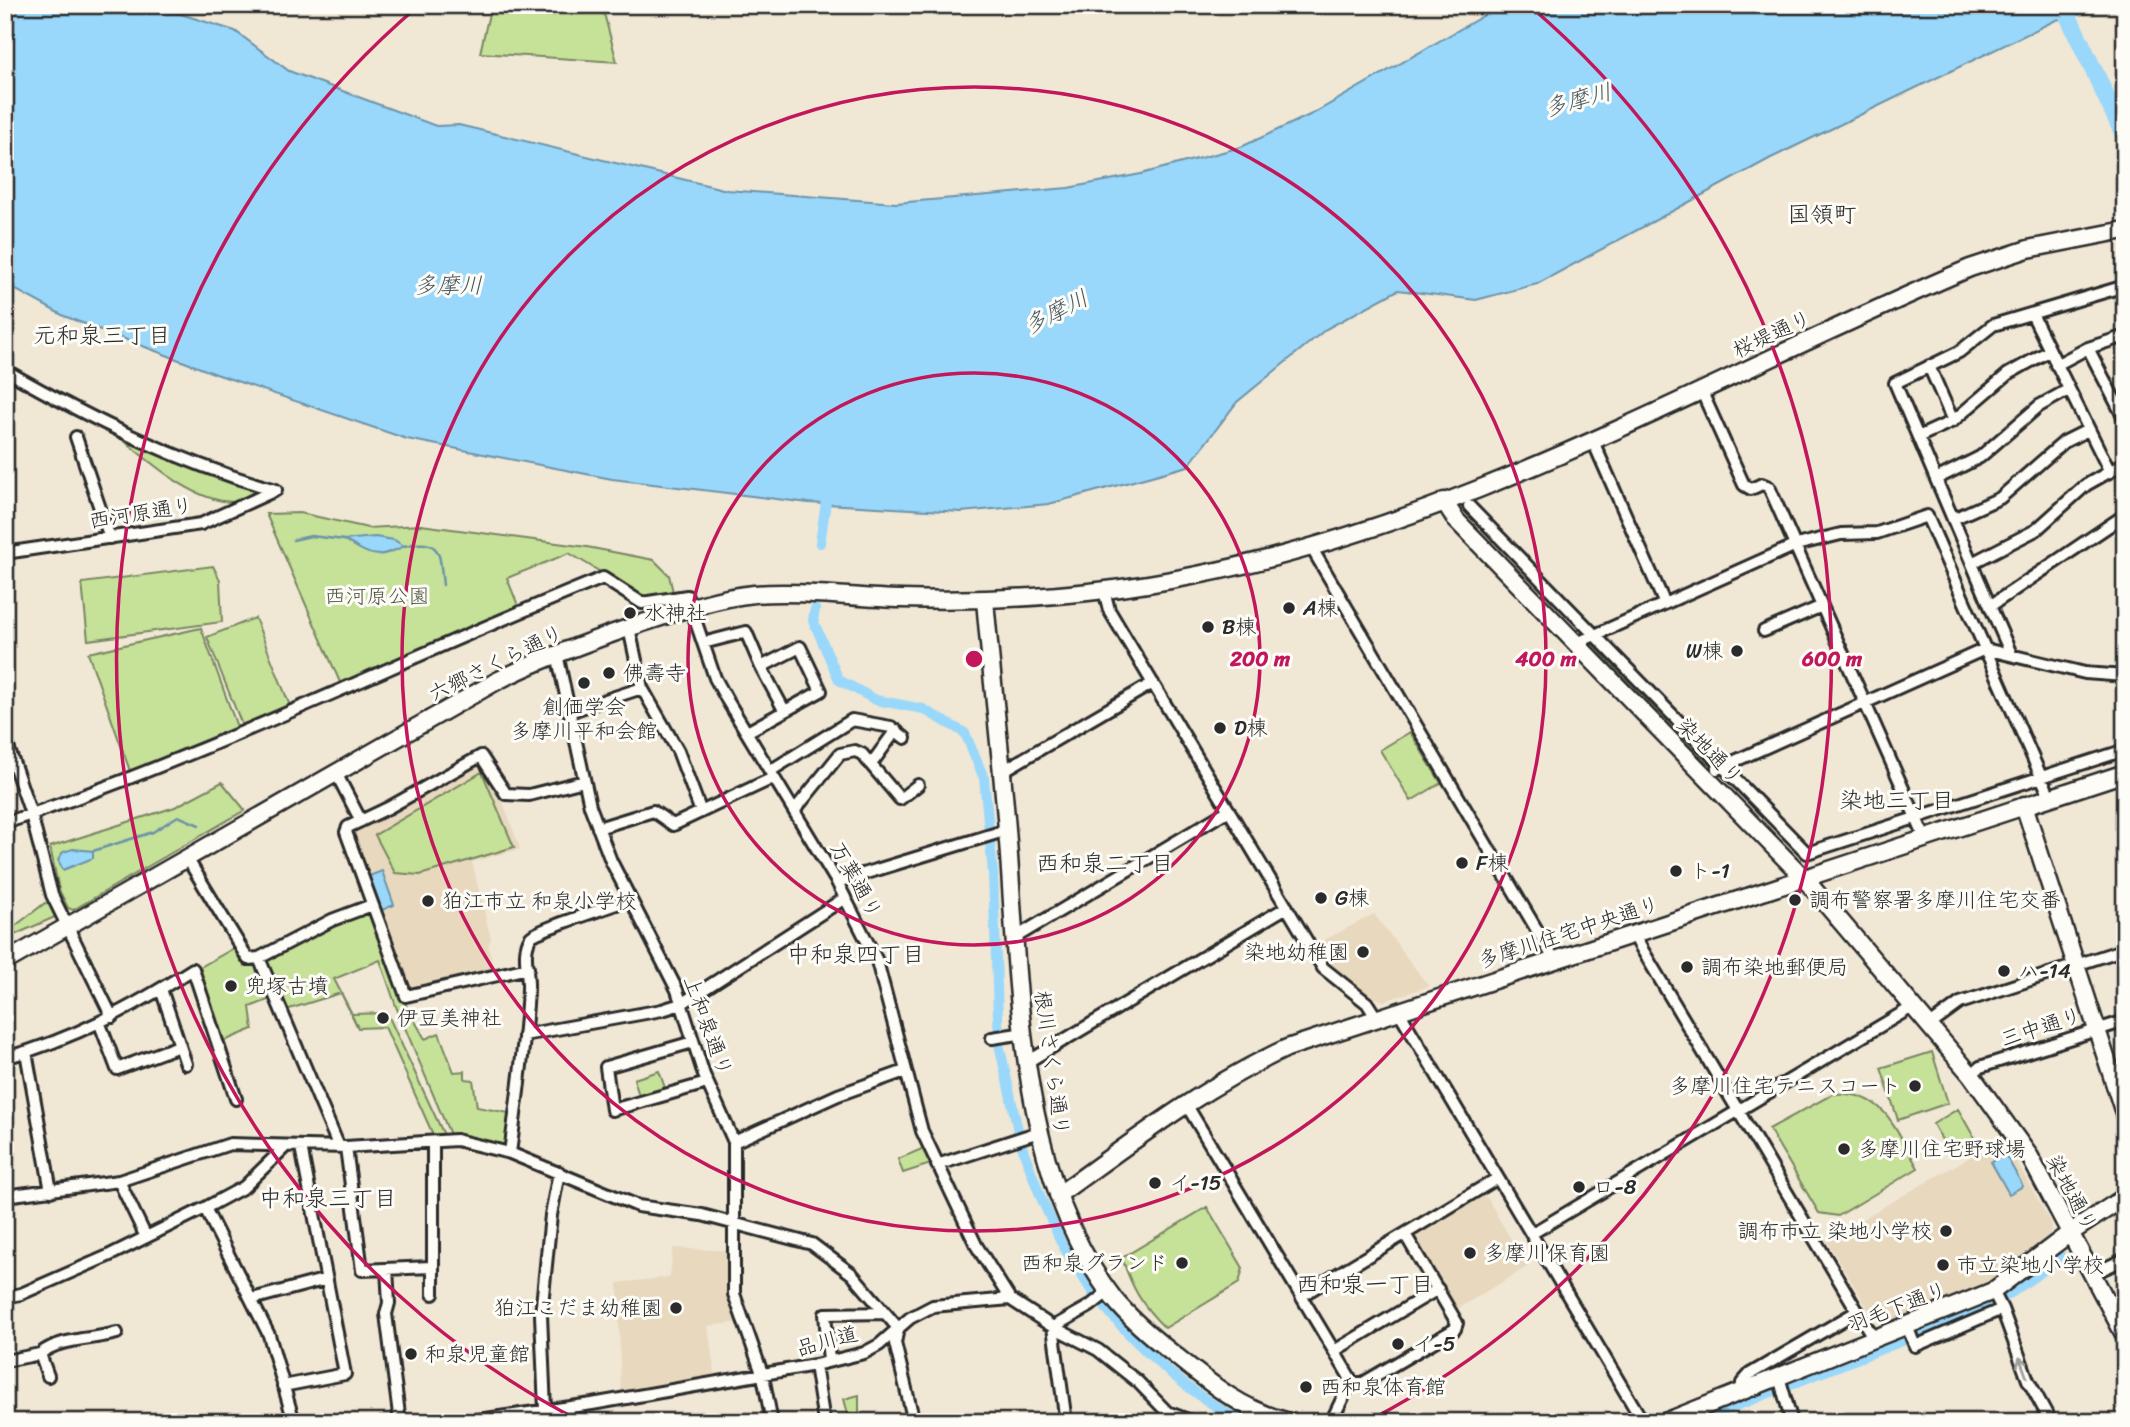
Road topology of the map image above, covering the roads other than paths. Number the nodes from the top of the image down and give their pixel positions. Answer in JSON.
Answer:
{"nodes":[{"id":1,"x":2125,"y":230,"type":"edge"},
{"id":2,"x":2125,"y":286,"type":"edge"},
{"id":3,"x":2032,"y":314,"type":"junction"},
{"id":4,"x":2125,"y":336,"type":"edge"},
{"id":5,"x":2088,"y":348,"type":"junction"},
{"id":6,"x":2049,"y":351,"type":"junction"},
{"id":7,"x":2056,"y":365,"type":"junction"},
{"id":8,"x":1929,"y":366,"type":"junction"},
{"id":9,"x":5,"y":370,"type":"edge"},
{"id":10,"x":1701,"y":390,"type":"junction"},
{"id":11,"x":2068,"y":390,"type":"junction"},
{"id":12,"x":2121,"y":405,"type":"edge"},
{"id":13,"x":2125,"y":420,"type":"edge"},
{"id":14,"x":1953,"y":421,"type":"junction"},
{"id":15,"x":2088,"y":430,"type":"junction"},
{"id":16,"x":1918,"y":437,"type":"junction"},
{"id":17,"x":76,"y":438,"type":"dead end"},
{"id":18,"x":1592,"y":439,"type":"junction"},
{"id":19,"x":2125,"y":463,"type":"edge"},
{"id":20,"x":2110,"y":472,"type":"junction"},
{"id":21,"x":1936,"y":479,"type":"junction"},
{"id":22,"x":1444,"y":501,"type":"junction"},
{"id":23,"x":1469,"y":506,"type":"dead end"},
{"id":24,"x":2125,"y":515,"type":"edge"},
{"id":25,"x":1953,"y":519,"type":"junction"},
{"id":26,"x":110,"y":538,"type":"junction"},
{"id":27,"x":1796,"y":545,"type":"junction"},
{"id":28,"x":1311,"y":547,"type":"junction"},
{"id":29,"x":5,"y":554,"type":"edge"},
{"id":30,"x":1972,"y":563,"type":"junction"},
{"id":31,"x":1104,"y":590,"type":"junction"},
{"id":32,"x":985,"y":600,"type":"junction"},
{"id":33,"x":1664,"y":602,"type":"junction"},
{"id":34,"x":692,"y":606,"type":"junction"},
{"id":35,"x":1822,"y":606,"type":"junction"},
{"id":36,"x":1990,"y":606,"type":"junction"},
{"id":37,"x":629,"y":628,"type":"junction"},
{"id":38,"x":1764,"y":631,"type":"dead end"},
{"id":39,"x":1594,"y":634,"type":"junction"},
{"id":40,"x":703,"y":643,"type":"junction"},
{"id":41,"x":1577,"y":643,"type":"junction"},
{"id":42,"x":1985,"y":649,"type":"junction"},
{"id":43,"x":556,"y":654,"type":"junction"},
{"id":44,"x":2011,"y":654,"type":"junction"},
{"id":45,"x":761,"y":667,"type":"junction"},
{"id":46,"x":2125,"y":676,"type":"edge"},
{"id":47,"x":1153,"y":683,"type":"junction"},
{"id":48,"x":642,"y":688,"type":"junction"},
{"id":49,"x":1865,"y":702,"type":"junction"},
{"id":50,"x":784,"y":710,"type":"junction"},
{"id":51,"x":569,"y":712,"type":"junction"},
{"id":52,"x":747,"y":733,"type":"junction"},
{"id":53,"x":5,"y":738,"type":"edge"},
{"id":54,"x":2125,"y":750,"type":"edge"},
{"id":55,"x":872,"y":763,"type":"junction"},
{"id":56,"x":1721,"y":767,"type":"junction"},
{"id":57,"x":1001,"y":772,"type":"junction"},
{"id":58,"x":336,"y":773,"type":"junction"},
{"id":59,"x":2125,"y":773,"type":"edge"},
{"id":60,"x":771,"y":774,"type":"junction"},
{"id":61,"x":1706,"y":777,"type":"junction"},
{"id":62,"x":2041,"y":777,"type":"junction"},
{"id":63,"x":583,"y":781,"type":"junction"},
{"id":64,"x":919,"y":785,"type":"dead end"},
{"id":65,"x":2050,"y":797,"type":"junction"},
{"id":66,"x":2024,"y":805,"type":"junction"},
{"id":67,"x":1229,"y":810,"type":"junction"},
{"id":68,"x":794,"y":811,"type":"junction"},
{"id":69,"x":701,"y":813,"type":"junction"},
{"id":70,"x":31,"y":814,"type":"junction"},
{"id":71,"x":1916,"y":818,"type":"junction"},
{"id":72,"x":361,"y":821,"type":"junction"},
{"id":73,"x":5,"y":823,"type":"edge"},
{"id":74,"x":598,"y":828,"type":"junction"},
{"id":75,"x":1001,"y":831,"type":"junction"},
{"id":76,"x":1924,"y":838,"type":"junction"},
{"id":77,"x":187,"y":858,"type":"junction"},
{"id":78,"x":1804,"y":878,"type":"junction"},
{"id":79,"x":838,"y":882,"type":"junction"},
{"id":80,"x":845,"y":898,"type":"junction"},
{"id":81,"x":630,"y":899,"type":"junction"},
{"id":82,"x":372,"y":905,"type":"junction"},
{"id":83,"x":1287,"y":907,"type":"junction"},
{"id":84,"x":66,"y":927,"type":"junction"},
{"id":85,"x":1633,"y":934,"type":"junction"},
{"id":86,"x":1016,"y":937,"type":"junction"},
{"id":87,"x":2125,"y":949,"type":"edge"},
{"id":88,"x":259,"y":958,"type":"junction"},
{"id":89,"x":1555,"y":959,"type":"junction"},
{"id":90,"x":5,"y":962,"type":"edge"},
{"id":91,"x":2076,"y":965,"type":"junction"},
{"id":92,"x":528,"y":968,"type":"junction"},
{"id":93,"x":161,"y":989,"type":"junction"},
{"id":94,"x":681,"y":1004,"type":"junction"},
{"id":95,"x":1914,"y":1006,"type":"junction"},
{"id":96,"x":1398,"y":1010,"type":"junction"},
{"id":97,"x":112,"y":1017,"type":"junction"},
{"id":98,"x":1376,"y":1017,"type":"junction"},
{"id":99,"x":2125,"y":1021,"type":"edge"},
{"id":100,"x":100,"y":1024,"type":"junction"},
{"id":101,"x":1930,"y":1024,"type":"junction"},
{"id":102,"x":2097,"y":1029,"type":"junction"},
{"id":103,"x":1025,"y":1033,"type":"junction"},
{"id":104,"x":524,"y":1035,"type":"junction"},
{"id":105,"x":998,"y":1037,"type":"dead end"},
{"id":106,"x":693,"y":1042,"type":"junction"},
{"id":107,"x":179,"y":1046,"type":"junction"},
{"id":108,"x":26,"y":1052,"type":"junction"},
{"id":109,"x":5,"y":1058,"type":"edge"},
{"id":110,"x":1029,"y":1061,"type":"junction"},
{"id":111,"x":186,"y":1065,"type":"dead end"},
{"id":112,"x":905,"y":1071,"type":"junction"},
{"id":113,"x":1971,"y":1075,"type":"junction"},
{"id":114,"x":707,"y":1083,"type":"junction"},
{"id":115,"x":236,"y":1099,"type":"dead end"},
{"id":116,"x":1186,"y":1104,"type":"junction"},
{"id":117,"x":1738,"y":1110,"type":"junction"},
{"id":118,"x":2125,"y":1116,"type":"edge"},
{"id":119,"x":1033,"y":1134,"type":"junction"},
{"id":120,"x":433,"y":1142,"type":"junction"},
{"id":121,"x":734,"y":1142,"type":"junction"},
{"id":122,"x":286,"y":1146,"type":"junction"},
{"id":123,"x":301,"y":1147,"type":"junction"},
{"id":124,"x":342,"y":1147,"type":"junction"},
{"id":125,"x":510,"y":1153,"type":"junction"},
{"id":126,"x":937,"y":1165,"type":"junction"},
{"id":127,"x":559,"y":1172,"type":"junction"},
{"id":128,"x":1499,"y":1178,"type":"junction"},
{"id":129,"x":119,"y":1181,"type":"junction"},
{"id":130,"x":51,"y":1191,"type":"junction"},
{"id":131,"x":1058,"y":1195,"type":"junction"},
{"id":132,"x":5,"y":1196,"type":"edge"},
{"id":133,"x":2125,"y":1197,"type":"edge"},
{"id":134,"x":205,"y":1208,"type":"junction"},
{"id":135,"x":735,"y":1223,"type":"junction"},
{"id":136,"x":2070,"y":1233,"type":"junction"},
{"id":137,"x":1405,"y":1234,"type":"junction"},
{"id":138,"x":1531,"y":1234,"type":"junction"},
{"id":139,"x":146,"y":1237,"type":"junction"},
{"id":140,"x":2125,"y":1259,"type":"edge"},
{"id":141,"x":431,"y":1267,"type":"junction"},
{"id":142,"x":387,"y":1269,"type":"junction"},
{"id":143,"x":2092,"y":1274,"type":"junction"},
{"id":144,"x":327,"y":1279,"type":"junction"},
{"id":145,"x":1438,"y":1289,"type":"junction"},
{"id":146,"x":1109,"y":1291,"type":"junction"},
{"id":147,"x":433,"y":1294,"type":"dead end"},
{"id":148,"x":1301,"y":1296,"type":"junction"},
{"id":149,"x":5,"y":1297,"type":"edge"},
{"id":150,"x":252,"y":1299,"type":"junction"},
{"id":151,"x":1010,"y":1299,"type":"junction"},
{"id":152,"x":1998,"y":1302,"type":"junction"},
{"id":153,"x":1858,"y":1311,"type":"junction"},
{"id":154,"x":885,"y":1313,"type":"junction"},
{"id":155,"x":1053,"y":1327,"type":"junction"},
{"id":156,"x":898,"y":1328,"type":"junction"},
{"id":157,"x":117,"y":1333,"type":"dead end"},
{"id":158,"x":2125,"y":1336,"type":"edge"},
{"id":159,"x":1874,"y":1339,"type":"junction"},
{"id":160,"x":1334,"y":1351,"type":"junction"},
{"id":161,"x":40,"y":1354,"type":"junction"},
{"id":162,"x":5,"y":1361,"type":"edge"},
{"id":163,"x":829,"y":1361,"type":"junction"},
{"id":164,"x":814,"y":1365,"type":"junction"},
{"id":165,"x":48,"y":1376,"type":"dead end"},
{"id":166,"x":763,"y":1376,"type":"junction"},
{"id":167,"x":1350,"y":1384,"type":"junction"},
{"id":168,"x":1781,"y":1385,"type":"junction"},
{"id":169,"x":283,"y":1386,"type":"junction"},
{"id":170,"x":1742,"y":1391,"type":"junction"},
{"id":171,"x":545,"y":1410,"type":"junction"},
{"id":172,"x":1167,"y":1417,"type":"edge"},
{"id":173,"x":294,"y":1422,"type":"edge"},
{"id":174,"x":400,"y":1422,"type":"edge"},
{"id":175,"x":464,"y":1422,"type":"edge"},
{"id":176,"x":772,"y":1422,"type":"edge"},
{"id":177,"x":824,"y":1422,"type":"edge"},
{"id":178,"x":914,"y":1422,"type":"edge"},
{"id":179,"x":1066,"y":1422,"type":"edge"},
{"id":180,"x":1193,"y":1422,"type":"edge"},
{"id":181,"x":1289,"y":1422,"type":"edge"},
{"id":182,"x":1331,"y":1422,"type":"edge"},
{"id":183,"x":1643,"y":1422,"type":"edge"},
{"id":184,"x":1665,"y":1422,"type":"edge"},
{"id":185,"x":1792,"y":1422,"type":"edge"},
{"id":186,"x":2051,"y":1422,"type":"edge"}],
"edges":[{"from":1,"to":10,"type":"street","name":"桜堤通り"},
{"from":2,"to":3,"type":"street"},
{"from":3,"to":6,"type":"street"},
{"from":3,"to":8,"type":"street"},
{"from":4,"to":5,"type":"street"},
{"from":5,"to":7,"type":"street"},
{"from":5,"to":12,"type":"street"},
{"from":6,"to":7,"type":"street"},
{"from":6,"to":14,"type":"street"},
{"from":7,"to":11,"type":"street"},
{"from":8,"to":14,"type":"street"},
{"from":8,"to":16,"type":"street"},
{"from":9,"to":26,"type":"street","name":"西河原通り"},
{"from":10,"to":18,"type":"street","name":"桜堤通り"},
{"from":10,"to":27,"type":"street"},
{"from":11,"to":15,"type":"street"},
{"from":11,"to":21,"type":"street"},
{"from":12,"to":13,"type":"street"},
{"from":14,"to":16,"type":"street"},
{"from":15,"to":20,"type":"street"},
{"from":15,"to":25,"type":"street"},
{"from":16,"to":21,"type":"street"},
{"from":17,"to":26,"type":"street"},
{"from":18,"to":22,"type":"street","name":"桜堤通り"},
{"from":18,"to":33,"type":"street"},
{"from":19,"to":20,"type":"street"},
{"from":20,"to":30,"type":"street"},
{"from":21,"to":25,"type":"street"},
{"from":22,"to":28,"type":"street"},
{"from":22,"to":41,"type":"street","name":"染地通り"},
{"from":23,"to":39,"type":"street"},
{"from":24,"to":36,"type":"street"},
{"from":25,"to":30,"type":"street"},
{"from":26,"to":29,"type":"street","name":"西河原通り"},
{"from":27,"to":33,"type":"street"},
{"from":27,"to":35,"type":"street"},
{"from":27,"to":42,"type":"street"},
{"from":28,"to":31,"type":"street"},
{"from":28,"to":89,"type":"street"},
{"from":30,"to":36,"type":"street"},
{"from":31,"to":32,"type":"street","name":"六郷さくら通り"},
{"from":31,"to":47,"type":"street"},
{"from":32,"to":34,"type":"street","name":"六郷さくら通り"},
{"from":32,"to":57,"type":"street","name":"根川さくら通り"},
{"from":33,"to":39,"type":"street"},
{"from":34,"to":37,"type":"street","name":"六郷さくら通り"},
{"from":34,"to":40,"type":"street","name":"万葉通り"},
{"from":34,"to":70,"type":"street"},
{"from":35,"to":38,"type":"street"},
{"from":35,"to":49,"type":"street"},
{"from":36,"to":44,"type":"street"},
{"from":37,"to":43,"type":"street","name":"六郷さくら通り"},
{"from":37,"to":48,"type":"street"},
{"from":39,"to":41,"type":"street"},
{"from":39,"to":56,"type":"street"},
{"from":40,"to":45,"type":"street"},
{"from":40,"to":52,"type":"street","name":"万葉通り"},
{"from":41,"to":61,"type":"street","name":"染地通り"},
{"from":42,"to":44,"type":"street"},
{"from":42,"to":49,"type":"street"},
{"from":42,"to":62,"type":"street"},
{"from":43,"to":51,"type":"street","name":"上和泉通り"},
{"from":43,"to":58,"type":"street","name":"六郷さくら通り"},
{"from":44,"to":46,"type":"street"},
{"from":45,"to":50,"type":"street"},
{"from":45,"to":50,"type":"street"},
{"from":47,"to":57,"type":"street"},
{"from":47,"to":67,"type":"street"},
{"from":48,"to":51,"type":"street"},
{"from":48,"to":69,"type":"street"},
{"from":49,"to":56,"type":"street"},
{"from":49,"to":71,"type":"street"},
{"from":50,"to":52,"type":"street"},
{"from":51,"to":63,"type":"street","name":"上和泉通り"},
{"from":52,"to":60,"type":"street","name":"万葉通り"},
{"from":53,"to":70,"type":"street"},
{"from":54,"to":62,"type":"street"},
{"from":55,"to":60,"type":"street"},
{"from":55,"to":64,"type":"street"},
{"from":55,"to":68,"type":"street"},
{"from":56,"to":61,"type":"street"},
{"from":56,"to":71,"type":"street"},
{"from":57,"to":75,"type":"street","name":"根川さくら通り"},
{"from":58,"to":72,"type":"street"},
{"from":58,"to":77,"type":"street","name":"六郷さくら通り"},
{"from":59,"to":65,"type":"street","name":"多摩川住宅中央通り"},
{"from":60,"to":68,"type":"street","name":"万葉通り"},
{"from":60,"to":69,"type":"street"},
{"from":61,"to":78,"type":"street","name":"染地通り"},
{"from":62,"to":65,"type":"street"},
{"from":62,"to":71,"type":"street"},
{"from":63,"to":72,"type":"street"},
{"from":63,"to":74,"type":"street","name":"上和泉通り"},
{"from":65,"to":66,"type":"street","name":"多摩川住宅中央通り"},
{"from":66,"to":76,"type":"street","name":"多摩川住宅中央通り"},
{"from":66,"to":91,"type":"street"},
{"from":67,"to":83,"type":"street"},
{"from":67,"to":86,"type":"street"},
{"from":68,"to":79,"type":"street","name":"万葉通り"},
{"from":69,"to":74,"type":"street"},
{"from":70,"to":73,"type":"street"},
{"from":70,"to":84,"type":"street"},
{"from":71,"to":76,"type":"street"},
{"from":72,"to":82,"type":"street"},
{"from":74,"to":81,"type":"street","name":"上和泉通り"},
{"from":75,"to":79,"type":"street"},
{"from":75,"to":86,"type":"street","name":"根川さくら通り"},
{"from":76,"to":78,"type":"street","name":"多摩川住宅中央通り"},
{"from":77,"to":84,"type":"street","name":"六郷さくら通り"},
{"from":77,"to":88,"type":"street"},
{"from":78,"to":85,"type":"street","name":"多摩川住宅中央通り"},
{"from":78,"to":95,"type":"street","name":"染地通り"},
{"from":79,"to":80,"type":"street","name":"万葉通り"},
{"from":80,"to":94,"type":"street"},
{"from":80,"to":112,"type":"street","name":"万葉通り"},
{"from":81,"to":92,"type":"street"},
{"from":81,"to":94,"type":"street","name":"上和泉通り"},
{"from":82,"to":88,"type":"street"},
{"from":82,"to":92,"type":"street"},
{"from":83,"to":98,"type":"street"},
{"from":83,"to":110,"type":"street"},
{"from":84,"to":90,"type":"street","name":"六郷さくら通り"},
{"from":84,"to":97,"type":"street"},
{"from":85,"to":89,"type":"street","name":"多摩川住宅中央通り"},
{"from":85,"to":117,"type":"street"},
{"from":86,"to":103,"type":"street","name":"根川さくら通り"},
{"from":87,"to":91,"type":"street"},
{"from":88,"to":124,"type":"street"},
{"from":89,"to":96,"type":"street","name":"多摩川住宅中央通り"},
{"from":91,"to":101,"type":"street"},
{"from":91,"to":102,"type":"street"},
{"from":92,"to":104,"type":"street"},
{"from":93,"to":97,"type":"street"},
{"from":93,"to":107,"type":"street"},
{"from":93,"to":115,"type":"street"},
{"from":94,"to":104,"type":"street"},
{"from":94,"to":106,"type":"street","name":"上和泉通り"},
{"from":95,"to":101,"type":"street","name":"染地通り"},
{"from":95,"to":117,"type":"street"},
{"from":96,"to":98,"type":"street","name":"多摩川住宅中央通り"},
{"from":96,"to":128,"type":"street"},
{"from":97,"to":100,"type":"street"},
{"from":98,"to":116,"type":"street","name":"多摩川住宅中央通り"},
{"from":99,"to":102,"type":"street","name":"三中通り"},
{"from":100,"to":107,"type":"street"},
{"from":100,"to":108,"type":"street"},
{"from":101,"to":113,"type":"street","name":"染地通り"},
{"from":102,"to":113,"type":"street","name":"三中通り"},
{"from":102,"to":118,"type":"street"},
{"from":103,"to":105,"type":"street"},
{"from":103,"to":110,"type":"street","name":"根川さくら通り"},
{"from":104,"to":125,"type":"street"},
{"from":106,"to":114,"type":"street","name":"上和泉通り"},
{"from":106,"to":114,"type":"street"},
{"from":107,"to":111,"type":"street"},
{"from":108,"to":109,"type":"street"},
{"from":108,"to":130,"type":"street"},
{"from":110,"to":119,"type":"street","name":"根川さくら通り"},
{"from":112,"to":121,"type":"street"},
{"from":112,"to":126,"type":"street","name":"万葉通り"},
{"from":113,"to":136,"type":"street","name":"染地通り"},
{"from":114,"to":121,"type":"street","name":"上和泉通り"},
{"from":116,"to":131,"type":"street","name":"多摩川住宅中央通り"},
{"from":116,"to":148,"type":"street"},
{"from":117,"to":138,"type":"street"},
{"from":117,"to":153,"type":"street"},
{"from":119,"to":126,"type":"street"},
{"from":119,"to":131,"type":"street","name":"根川さくら通り"},
{"from":120,"to":124,"type":"street"},
{"from":120,"to":125,"type":"street"},
{"from":120,"to":141,"type":"street"},
{"from":121,"to":135,"type":"street","name":"上和泉通り"},
{"from":122,"to":123,"type":"street"},
{"from":122,"to":129,"type":"street"},
{"from":122,"to":134,"type":"street"},
{"from":123,"to":124,"type":"street"},
{"from":123,"to":144,"type":"street"},
{"from":124,"to":142,"type":"street"},
{"from":125,"to":127,"type":"street"},
{"from":126,"to":151,"type":"street","name":"万葉通り"},
{"from":127,"to":135,"type":"street"},
{"from":127,"to":171,"type":"street"},
{"from":128,"to":137,"type":"street"},
{"from":128,"to":138,"type":"street"},
{"from":129,"to":130,"type":"street"},
{"from":129,"to":139,"type":"street"},
{"from":130,"to":132,"type":"street"},
{"from":131,"to":146,"type":"street","name":"根川さくら通り"},
{"from":133,"to":136,"type":"street","name":"羽毛下通り"},
{"from":134,"to":139,"type":"street"},
{"from":134,"to":150,"type":"street"},
{"from":135,"to":154,"type":"street"},
{"from":135,"to":166,"type":"street","name":"上和泉通り"},
{"from":136,"to":143,"type":"street","name":"染地通り"},
{"from":136,"to":152,"type":"street","name":"羽毛下通り"},
{"from":137,"to":145,"type":"street"},
{"from":137,"to":148,"type":"street"},
{"from":138,"to":183,"type":"street"},
{"from":139,"to":149,"type":"street"},
{"from":140,"to":143,"type":"street"},
{"from":141,"to":142,"type":"street"},
{"from":141,"to":147,"type":"street"},
{"from":142,"to":174,"type":"street"},
{"from":143,"to":158,"type":"street","name":"染地通り"},
{"from":144,"to":150,"type":"street"},
{"from":144,"to":169,"type":"street"},
{"from":145,"to":160,"type":"street"},
{"from":145,"to":167,"type":"street"},
{"from":146,"to":155,"type":"street"},
{"from":146,"to":181,"type":"street","name":"根川さくら通り"},
{"from":148,"to":160,"type":"street"},
{"from":150,"to":169,"type":"street"},
{"from":151,"to":155,"type":"street"},
{"from":151,"to":156,"type":"street","name":"品川道"},
{"from":152,"to":159,"type":"street","name":"羽毛下通り"},
{"from":186,"to":152,"type":"street","one_way":true},
{"from":153,"to":159,"type":"street"},
{"from":153,"to":170,"type":"street"},
{"from":154,"to":156,"type":"street"},
{"from":154,"to":163,"type":"street"},
{"from":155,"to":172,"type":"street"},
{"from":155,"to":179,"type":"street"},
{"from":156,"to":163,"type":"street","name":"品川道"},
{"from":156,"to":178,"type":"street"},
{"from":157,"to":161,"type":"street"},
{"from":159,"to":168,"type":"street","name":"羽毛下通り"},
{"from":160,"to":167,"type":"street"},
{"from":161,"to":162,"type":"street"},
{"from":161,"to":165,"type":"street"},
{"from":163,"to":164,"type":"street","name":"品川道"},
{"from":164,"to":166,"type":"street","name":"品川道"},
{"from":164,"to":177,"type":"street"},
{"from":166,"to":171,"type":"street","name":"品川道"},
{"from":166,"to":176,"type":"street","name":"上和泉通り"},
{"from":167,"to":182,"type":"street"},
{"from":168,"to":170,"type":"street","name":"羽毛下通り"},
{"from":168,"to":185,"type":"street"},
{"from":169,"to":173,"type":"street"},
{"from":170,"to":184,"type":"street","name":"羽毛下通り"},
{"from":171,"to":175,"type":"street","name":"品川道"},
{"from":172,"to":180,"type":"street"}]}
